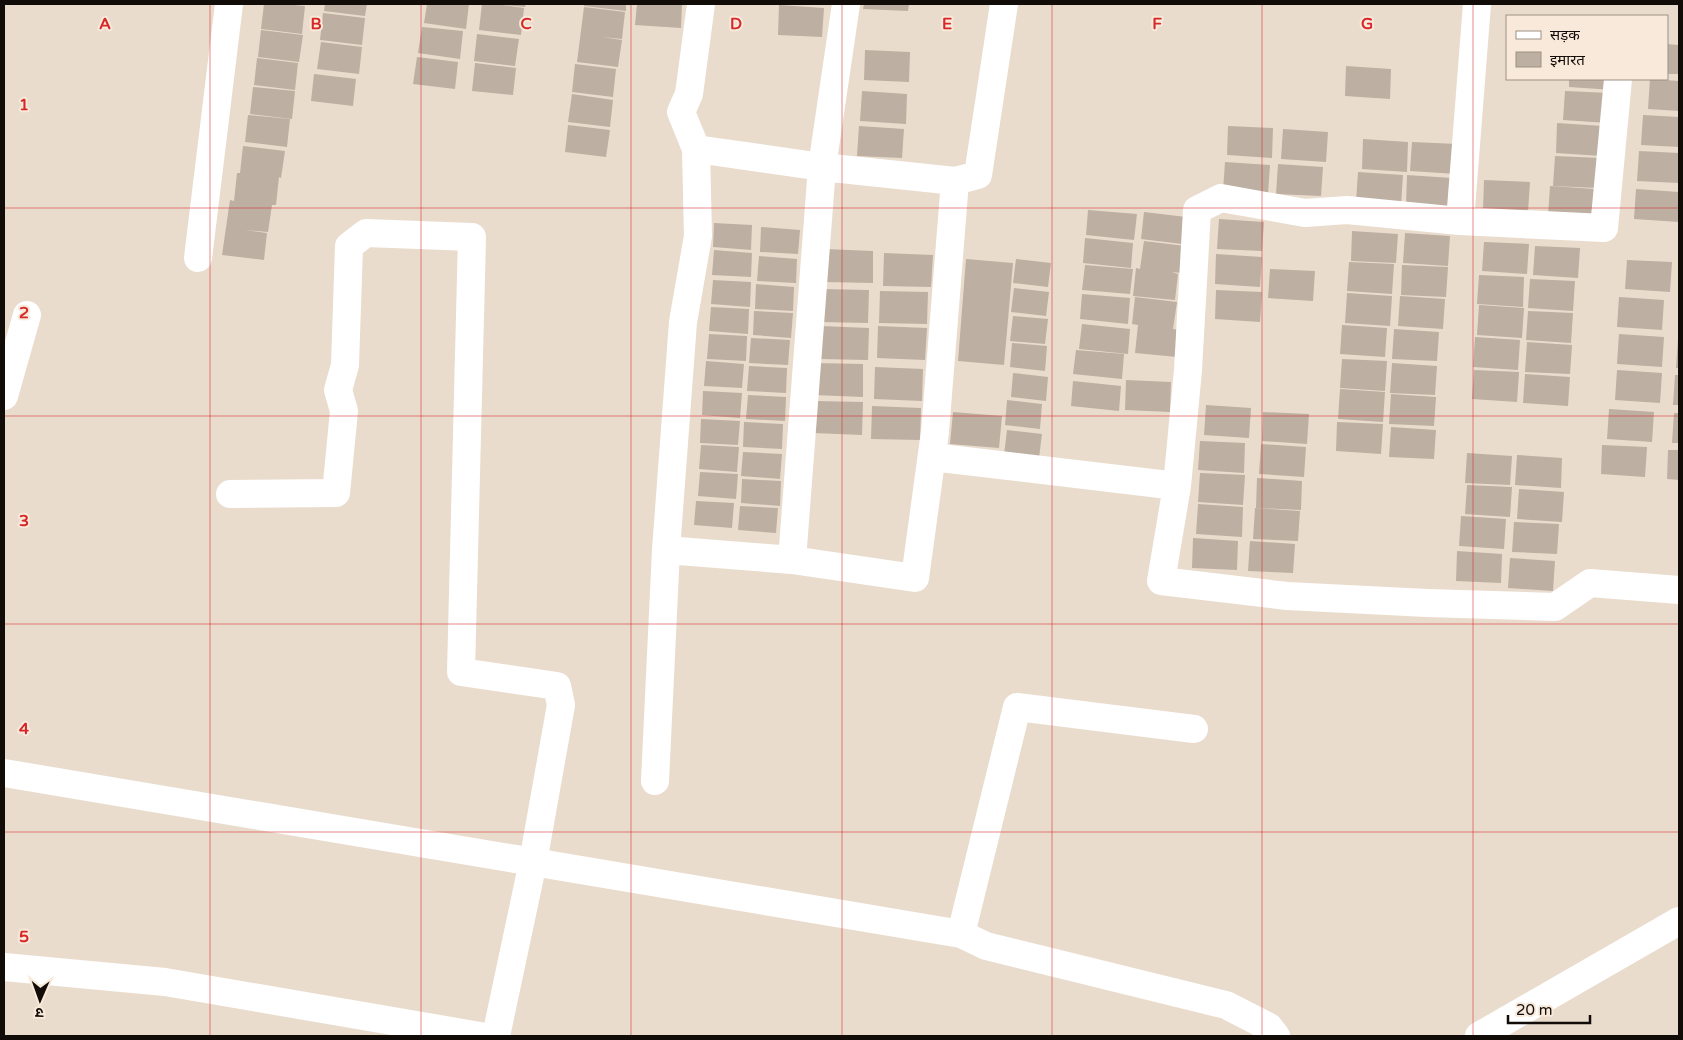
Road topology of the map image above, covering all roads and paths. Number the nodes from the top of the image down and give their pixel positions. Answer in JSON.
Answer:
{"nodes":[{"id":1,"x":229,"y":4,"type":"edge"},
{"id":2,"x":701,"y":4,"type":"edge"},
{"id":3,"x":846,"y":4,"type":"edge"},
{"id":4,"x":1004,"y":4,"type":"edge"},
{"id":5,"x":1476,"y":4,"type":"edge"},
{"id":6,"x":1618,"y":80,"type":"edge"},
{"id":7,"x":696,"y":149,"type":"junction"},
{"id":8,"x":822,"y":167,"type":"junction"},
{"id":9,"x":955,"y":181,"type":"junction"},
{"id":10,"x":1460,"y":221,"type":"junction"},
{"id":11,"x":198,"y":258,"type":"dead end"},
{"id":12,"x":27,"y":315,"type":"dead end"},
{"id":13,"x":4,"y":396,"type":"edge"},
{"id":14,"x":932,"y":457,"type":"junction"},
{"id":15,"x":1177,"y":486,"type":"junction"},
{"id":16,"x":230,"y":494,"type":"dead end"},
{"id":17,"x":666,"y":550,"type":"junction"},
{"id":18,"x":792,"y":560,"type":"junction"},
{"id":19,"x":1679,"y":590,"type":"edge"},
{"id":20,"x":1194,"y":729,"type":"dead end"},
{"id":21,"x":4,"y":773,"type":"edge"},
{"id":22,"x":655,"y":781,"type":"dead end"},
{"id":23,"x":533,"y":862,"type":"junction"},
{"id":24,"x":1679,"y":921,"type":"edge"},
{"id":25,"x":961,"y":934,"type":"junction"},
{"id":26,"x":4,"y":967,"type":"edge"},
{"id":27,"x":480,"y":1036,"type":"edge"},
{"id":28,"x":496,"y":1036,"type":"edge"},
{"id":29,"x":1276,"y":1036,"type":"edge"},
{"id":30,"x":1479,"y":1036,"type":"edge"}],
"edges":[{"from":1,"to":11,"type":"street"},
{"from":2,"to":7,"type":"street"},
{"from":3,"to":8,"type":"street"},
{"from":4,"to":9,"type":"street"},
{"from":5,"to":10,"type":"street"},
{"from":6,"to":10,"type":"street"},
{"from":7,"to":8,"type":"street"},
{"from":7,"to":17,"type":"street"},
{"from":8,"to":9,"type":"street"},
{"from":8,"to":18,"type":"street"},
{"from":9,"to":14,"type":"street"},
{"from":10,"to":15,"type":"street"},
{"from":12,"to":13,"type":"street"},
{"from":14,"to":15,"type":"street"},
{"from":14,"to":18,"type":"street"},
{"from":15,"to":19,"type":"street"},
{"from":16,"to":23,"type":"street"},
{"from":17,"to":18,"type":"street"},
{"from":17,"to":22,"type":"street"},
{"from":20,"to":25,"type":"street"},
{"from":21,"to":23,"type":"street"},
{"from":23,"to":25,"type":"street"},
{"from":23,"to":28,"type":"street"},
{"from":24,"to":30,"type":"street"},
{"from":25,"to":29,"type":"street"},
{"from":26,"to":27,"type":"street"}]}
